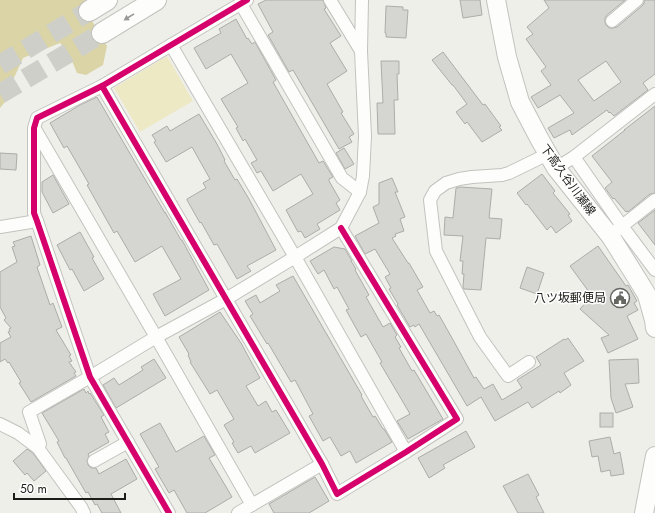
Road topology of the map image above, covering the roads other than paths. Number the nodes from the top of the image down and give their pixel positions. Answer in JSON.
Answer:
{"nodes":[{"id":1,"x":108,"y":0,"type":"edge"},
{"id":2,"x":156,"y":0,"type":"edge"},
{"id":3,"x":330,"y":0,"type":"edge"},
{"id":4,"x":362,"y":0,"type":"edge"},
{"id":5,"x":496,"y":0,"type":"edge"},
{"id":6,"x":637,"y":0,"type":"edge"},
{"id":7,"x":244,"y":2,"type":"edge"},
{"id":8,"x":89,"y":11,"type":"tunnel mouth"},
{"id":9,"x":612,"y":21,"type":"dead end"},
{"id":10,"x":102,"y":33,"type":"tunnel mouth"},
{"id":11,"x":171,"y":45,"type":"junction"},
{"id":12,"x":361,"y":51,"type":"junction"},
{"id":13,"x":102,"y":86,"type":"junction"},
{"id":14,"x":655,"y":94,"type":"edge"},
{"id":15,"x":34,"y":128,"type":"junction"},
{"id":16,"x":574,"y":157,"type":"junction"},
{"id":17,"x":552,"y":161,"type":"junction"},
{"id":18,"x":360,"y":192,"type":"junction"},
{"id":19,"x":655,"y":200,"type":"edge"},
{"id":20,"x":37,"y":221,"type":"junction"},
{"id":21,"x":0,"y":226,"type":"edge"},
{"id":22,"x":341,"y":228,"type":"junction"},
{"id":23,"x":616,"y":231,"type":"junction"},
{"id":24,"x":296,"y":258,"type":"junction"},
{"id":25,"x":655,"y":270,"type":"edge"},
{"id":26,"x":651,"y":297,"type":"edge"},
{"id":27,"x":226,"y":299,"type":"junction"},
{"id":28,"x":655,"y":328,"type":"edge"},
{"id":29,"x":156,"y":337,"type":"junction"},
{"id":30,"x":529,"y":362,"type":"dead end"},
{"id":31,"x":90,"y":377,"type":"junction"},
{"id":32,"x":0,"y":424,"type":"edge"},
{"id":33,"x":128,"y":442,"type":"junction"},
{"id":34,"x":38,"y":448,"type":"junction"},
{"id":35,"x":406,"y":452,"type":"junction"},
{"id":36,"x":655,"y":456,"type":"edge"},
{"id":37,"x":94,"y":460,"type":"dead end"},
{"id":38,"x":322,"y":464,"type":"junction"},
{"id":39,"x":252,"y":505,"type":"junction"},
{"id":40,"x":165,"y":512,"type":"edge"},
{"id":41,"x":84,"y":513,"type":"edge"},
{"id":42,"x":238,"y":513,"type":"edge"},
{"id":43,"x":644,"y":513,"type":"edge"}],
"edges":[{"from":1,"to":8,"type":"main road"},
{"from":2,"to":10,"type":"main road","one_way":true},
{"from":3,"to":12,"type":"street"},
{"from":4,"to":12,"type":"street"},
{"from":5,"to":17,"type":"main road","name":"下高久谷川瀬線"},
{"from":6,"to":9,"type":"street"},
{"from":7,"to":11,"type":"street"},
{"from":7,"to":18,"type":"street"},
{"from":11,"to":13,"type":"street"},
{"from":11,"to":24,"type":"street"},
{"from":12,"to":18,"type":"street"},
{"from":13,"to":15,"type":"street"},
{"from":13,"to":27,"type":"street"},
{"from":14,"to":16,"type":"street"},
{"from":15,"to":20,"type":"street"},
{"from":15,"to":29,"type":"street"},
{"from":16,"to":17,"type":"street"},
{"from":16,"to":23,"type":"street"},
{"from":17,"to":23,"type":"main road","name":"下高久谷川瀬線"},
{"from":17,"to":30,"type":"street"},
{"from":18,"to":22,"type":"street"},
{"from":19,"to":23,"type":"street"},
{"from":20,"to":21,"type":"street"},
{"from":20,"to":31,"type":"street"},
{"from":22,"to":24,"type":"street"},
{"from":22,"to":35,"type":"street"},
{"from":23,"to":25,"type":"street"},
{"from":23,"to":26,"type":"main road","name":"下高久谷川瀬線"},
{"from":24,"to":27,"type":"street"},
{"from":24,"to":35,"type":"street"},
{"from":26,"to":28,"type":"main road","name":"下高久谷川瀬線"},
{"from":27,"to":29,"type":"street"},
{"from":27,"to":38,"type":"street"},
{"from":29,"to":31,"type":"street"},
{"from":29,"to":39,"type":"street"},
{"from":31,"to":33,"type":"street"},
{"from":31,"to":34,"type":"street"},
{"from":32,"to":34,"type":"street"},
{"from":33,"to":37,"type":"street"},
{"from":33,"to":40,"type":"street"},
{"from":34,"to":41,"type":"street"},
{"from":35,"to":38,"type":"street"},
{"from":36,"to":43,"type":"main road"},
{"from":38,"to":39,"type":"street"},
{"from":39,"to":42,"type":"street"}]}
